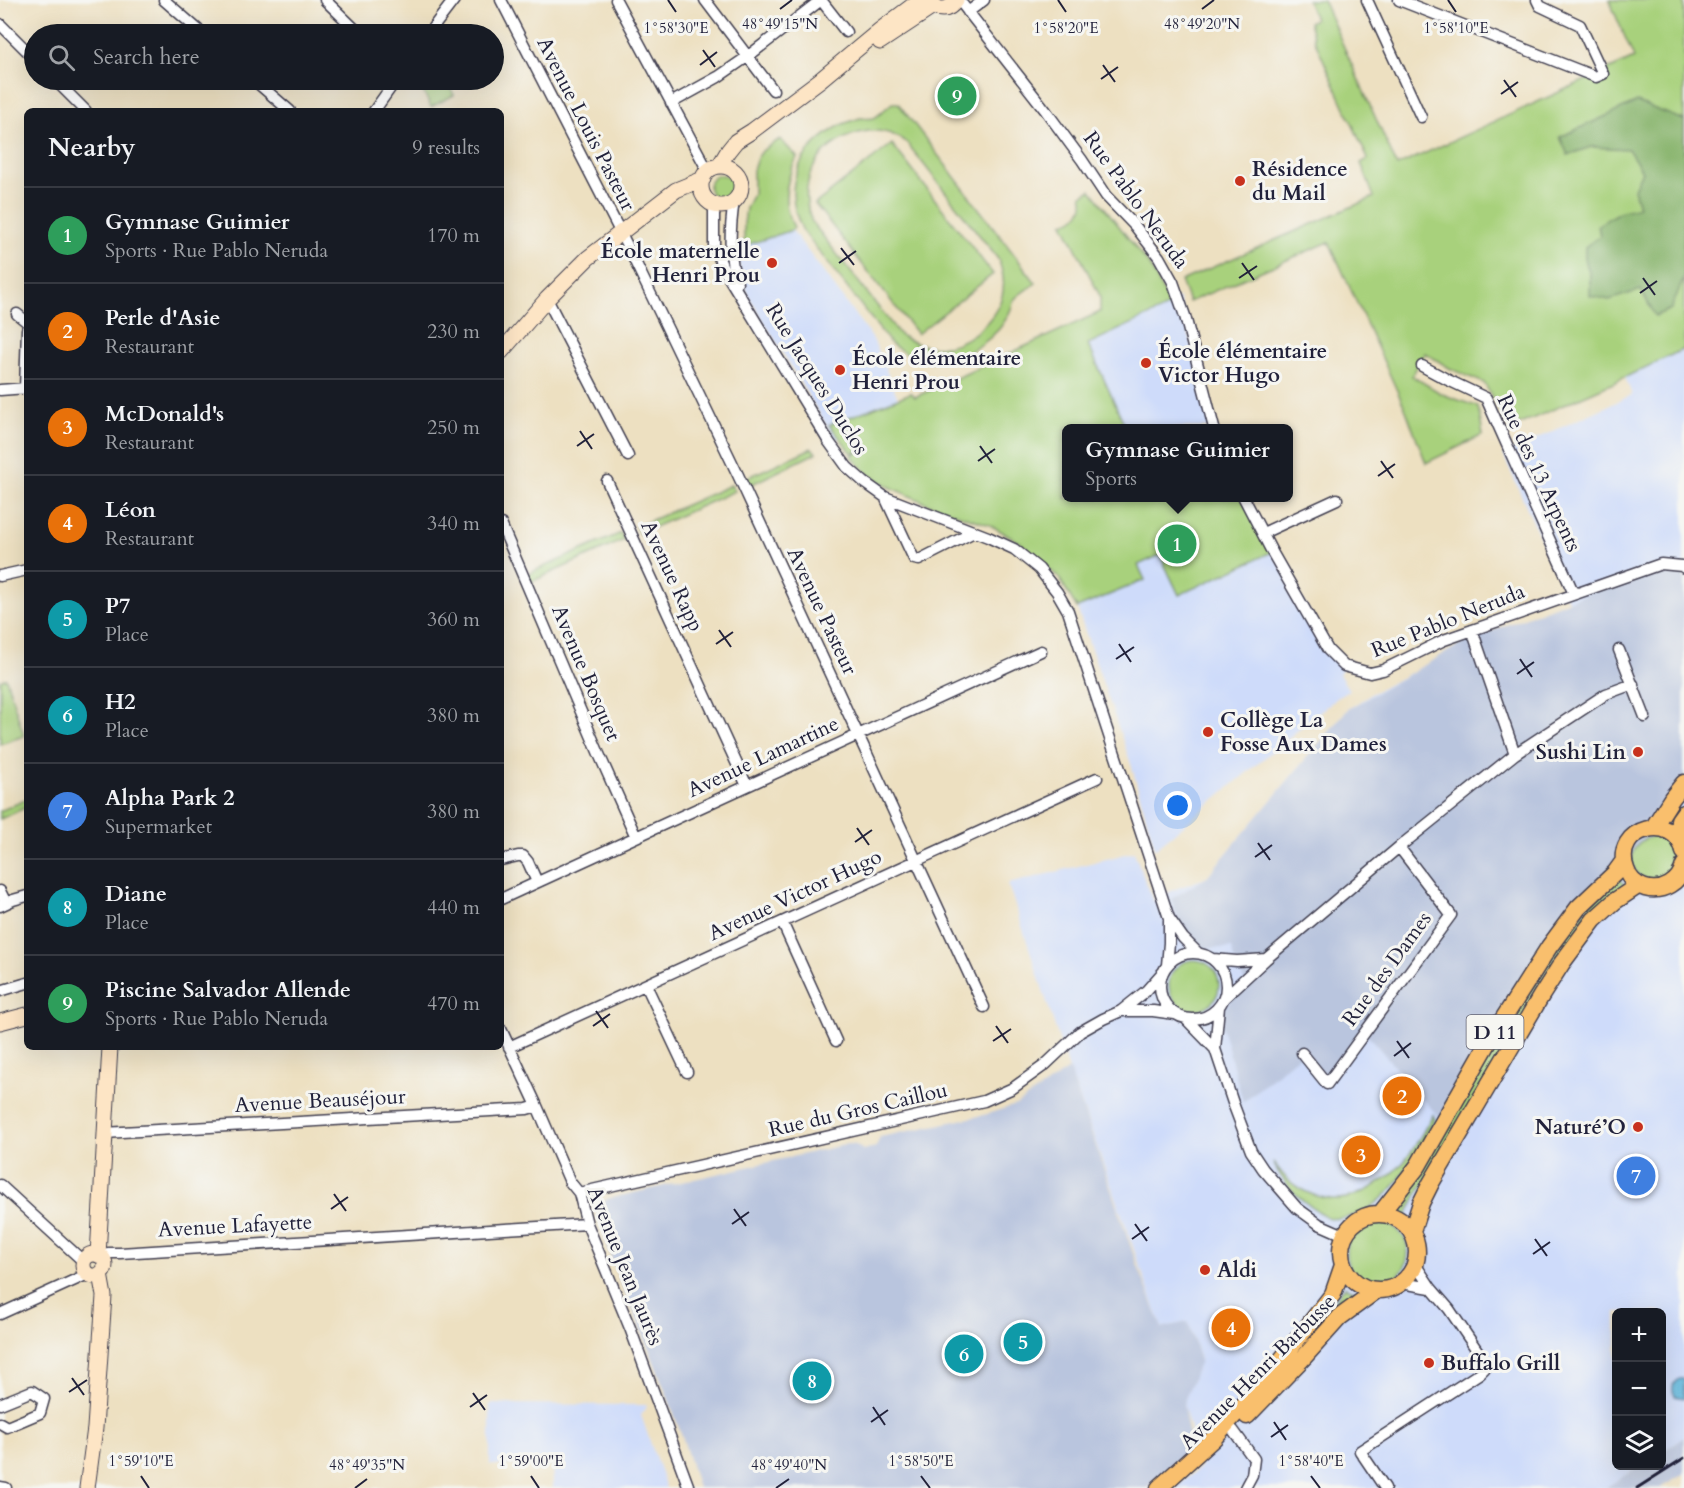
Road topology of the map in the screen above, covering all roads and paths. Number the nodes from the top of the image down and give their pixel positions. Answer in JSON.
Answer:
{"nodes":[{"id":1,"x":164,"y":0,"type":"edge"},
{"id":2,"x":454,"y":0,"type":"edge"},
{"id":3,"x":501,"y":0,"type":"edge"},
{"id":4,"x":616,"y":0,"type":"edge"},
{"id":5,"x":705,"y":0,"type":"edge"},
{"id":6,"x":821,"y":0,"type":"edge"},
{"id":7,"x":984,"y":0,"type":"edge"},
{"id":8,"x":1367,"y":0,"type":"edge"},
{"id":9,"x":1399,"y":0,"type":"edge"},
{"id":10,"x":1537,"y":0,"type":"edge"},
{"id":11,"x":332,"y":2,"type":"edge"},
{"id":12,"x":941,"y":3,"type":"edge"},
{"id":13,"x":971,"y":16,"type":"junction"},
{"id":14,"x":0,"y":24,"type":"edge"},
{"id":15,"x":192,"y":24,"type":"edge"},
{"id":16,"x":351,"y":24,"type":"edge"},
{"id":17,"x":436,"y":24,"type":"edge"},
{"id":18,"x":846,"y":32,"type":"dead end"},
{"id":19,"x":24,"y":48,"type":"edge"},
{"id":20,"x":747,"y":57,"type":"junction"},
{"id":21,"x":65,"y":90,"type":"edge"},
{"id":22,"x":266,"y":90,"type":"edge"},
{"id":23,"x":389,"y":90,"type":"edge"},
{"id":24,"x":773,"y":90,"type":"dead end"},
{"id":25,"x":671,"y":103,"type":"junction"},
{"id":26,"x":83,"y":108,"type":"edge"},
{"id":27,"x":287,"y":108,"type":"edge"},
{"id":28,"x":376,"y":108,"type":"edge"},
{"id":29,"x":1421,"y":117,"type":"dead end"},
{"id":30,"x":752,"y":131,"type":"junction"},
{"id":31,"x":734,"y":171,"type":"junction"},
{"id":32,"x":710,"y":172,"type":"junction"},
{"id":33,"x":676,"y":190,"type":"junction"},
{"id":34,"x":709,"y":200,"type":"junction"},
{"id":35,"x":734,"y":200,"type":"junction"},
{"id":36,"x":620,"y":233,"type":"junction"},
{"id":37,"x":743,"y":298,"type":"junction"},
{"id":38,"x":547,"y":299,"type":"junction"},
{"id":39,"x":17,"y":314,"type":"dead end"},
{"id":40,"x":24,"y":320,"type":"edge"},
{"id":41,"x":504,"y":349,"type":"edge"},
{"id":42,"x":1422,"y":366,"type":"dead end"},
{"id":43,"x":24,"y":388,"type":"edge"},
{"id":44,"x":0,"y":390,"type":"edge"},
{"id":45,"x":1213,"y":424,"type":"edge"},
{"id":46,"x":628,"y":456,"type":"dead end"},
{"id":47,"x":607,"y":481,"type":"dead end"},
{"id":48,"x":885,"y":497,"type":"junction"},
{"id":49,"x":1337,"y":498,"type":"dead end"},
{"id":50,"x":1246,"y":502,"type":"edge"},
{"id":51,"x":504,"y":531,"type":"edge"},
{"id":52,"x":974,"y":532,"type":"junction"},
{"id":53,"x":1263,"y":533,"type":"junction"},
{"id":54,"x":1684,"y":568,"type":"edge"},
{"id":55,"x":24,"y":571,"type":"edge"},
{"id":56,"x":0,"y":576,"type":"edge"},
{"id":57,"x":1574,"y":594,"type":"junction"},
{"id":58,"x":1472,"y":630,"type":"junction"},
{"id":59,"x":1619,"y":650,"type":"dead end"},
{"id":60,"x":1041,"y":651,"type":"dead end"},
{"id":61,"x":1633,"y":684,"type":"junction"},
{"id":62,"x":1645,"y":717,"type":"dead end"},
{"id":63,"x":858,"y":735,"type":"junction"},
{"id":64,"x":1515,"y":754,"type":"junction"},
{"id":65,"x":1097,"y":778,"type":"dead end"},
{"id":66,"x":1684,"y":783,"type":"edge"},
{"id":67,"x":747,"y":786,"type":"junction"},
{"id":68,"x":1684,"y":813,"type":"edge"},
{"id":69,"x":1653,"y":828,"type":"junction"},
{"id":70,"x":636,"y":837,"type":"junction"},
{"id":71,"x":1681,"y":846,"type":"edge"},
{"id":72,"x":1399,"y":848,"type":"junction"},
{"id":73,"x":504,"y":859,"type":"edge"},
{"id":74,"x":916,"y":861,"type":"junction"},
{"id":75,"x":1623,"y":862,"type":"junction"},
{"id":76,"x":1684,"y":865,"type":"edge"},
{"id":77,"x":537,"y":882,"type":"junction"},
{"id":78,"x":1639,"y":885,"type":"junction"},
{"id":79,"x":0,"y":891,"type":"edge"},
{"id":80,"x":24,"y":897,"type":"edge"},
{"id":81,"x":504,"y":898,"type":"edge"},
{"id":82,"x":3,"y":904,"type":"edge"},
{"id":83,"x":1169,"y":918,"type":"junction"},
{"id":84,"x":782,"y":922,"type":"junction"},
{"id":85,"x":1198,"y":953,"type":"junction"},
{"id":86,"x":1266,"y":958,"type":"junction"},
{"id":87,"x":1213,"y":959,"type":"junction"},
{"id":88,"x":1165,"y":969,"type":"junction"},
{"id":89,"x":24,"y":984,"type":"edge"},
{"id":90,"x":645,"y":985,"type":"junction"},
{"id":91,"x":0,"y":991,"type":"edge"},
{"id":92,"x":1222,"y":1002,"type":"junction"},
{"id":93,"x":984,"y":1007,"type":"dead end"},
{"id":94,"x":1121,"y":1011,"type":"junction"},
{"id":95,"x":24,"y":1016,"type":"edge"},
{"id":96,"x":1180,"y":1016,"type":"junction"},
{"id":97,"x":24,"y":1022,"type":"edge"},
{"id":98,"x":0,"y":1023,"type":"edge"},
{"id":99,"x":504,"y":1036,"type":"edge"},
{"id":100,"x":836,"y":1041,"type":"dead end"},
{"id":101,"x":509,"y":1047,"type":"junction"},
{"id":102,"x":1215,"y":1049,"type":"junction"},
{"id":103,"x":110,"y":1050,"type":"edge"},
{"id":104,"x":1302,"y":1053,"type":"dead end"},
{"id":105,"x":687,"y":1072,"type":"dead end"},
{"id":106,"x":537,"y":1106,"type":"junction"},
{"id":107,"x":104,"y":1133,"type":"junction"},
{"id":108,"x":0,"y":1185,"type":"edge"},
{"id":109,"x":579,"y":1193,"type":"junction"},
{"id":110,"x":1381,"y":1213,"type":"junction"},
{"id":111,"x":587,"y":1224,"type":"junction"},
{"id":112,"x":1412,"y":1231,"type":"junction"},
{"id":113,"x":1344,"y":1235,"type":"junction"},
{"id":114,"x":99,"y":1256,"type":"junction"},
{"id":115,"x":1415,"y":1264,"type":"junction"},
{"id":116,"x":1342,"y":1265,"type":"junction"},
{"id":117,"x":90,"y":1270,"type":"junction"},
{"id":118,"x":1401,"y":1283,"type":"junction"},
{"id":119,"x":1431,"y":1288,"type":"junction"},
{"id":120,"x":1377,"y":1290,"type":"junction"},
{"id":121,"x":0,"y":1314,"type":"edge"},
{"id":122,"x":0,"y":1404,"type":"edge"},
{"id":123,"x":0,"y":1423,"type":"edge"},
{"id":124,"x":1233,"y":1430,"type":"junction"},
{"id":125,"x":0,"y":1487,"type":"edge"},
{"id":126,"x":6,"y":1488,"type":"edge"},
{"id":127,"x":87,"y":1488,"type":"edge"},
{"id":128,"x":689,"y":1488,"type":"edge"},
{"id":129,"x":1159,"y":1488,"type":"edge"},
{"id":130,"x":1174,"y":1488,"type":"edge"},
{"id":131,"x":1245,"y":1488,"type":"edge"},
{"id":132,"x":1385,"y":1488,"type":"edge"}],
"edges":[{"from":1,"to":15,"type":"street"},
{"from":2,"to":17,"type":"street"},
{"from":3,"to":36,"type":"street","name":"Avenue Louis Pasteur"},
{"from":4,"to":25,"type":"street"},
{"from":5,"to":20,"type":"street"},
{"from":6,"to":18,"type":"street"},
{"from":6,"to":20,"type":"street"},
{"from":7,"to":13,"type":"street"},
{"from":8,"to":29,"type":"street"},
{"from":9,"to":10,"type":"street"},
{"from":11,"to":16,"type":"street"},
{"from":12,"to":13,"type":"street","name":"Rue Pablo Neruda"},
{"from":12,"to":30,"type":"street"},
{"from":13,"to":45,"type":"street","name":"Rue Pablo Neruda"},
{"from":14,"to":19,"type":"street"},
{"from":20,"to":24,"type":"street"},
{"from":20,"to":25,"type":"street"},
{"from":21,"to":26,"type":"street"},
{"from":22,"to":27,"type":"street"},
{"from":23,"to":28,"type":"street"},
{"from":25,"to":32,"type":"street"},
{"from":30,"to":31,"type":"street"},
{"from":30,"to":32,"type":"street"},
{"from":31,"to":32,"type":"street"},
{"from":31,"to":35,"type":"street"},
{"from":32,"to":33,"type":"street"},
{"from":32,"to":34,"type":"street"},
{"from":33,"to":34,"type":"street"},
{"from":33,"to":36,"type":"street"},
{"from":34,"to":35,"type":"street"},
{"from":34,"to":37,"type":"street","name":"Rue Jacques Duclos"},
{"from":35,"to":37,"type":"street","name":"Rue Jacques Duclos"},
{"from":36,"to":38,"type":"street"},
{"from":36,"to":63,"type":"street","name":"Avenue Pasteur"},
{"from":37,"to":48,"type":"street","name":"Rue Jacques Duclos"},
{"from":38,"to":41,"type":"street"},
{"from":38,"to":46,"type":"street"},
{"from":39,"to":40,"type":"street"},
{"from":42,"to":57,"type":"street","name":"Rue des 13 Arpents"},
{"from":43,"to":44,"type":"street"},
{"from":47,"to":67,"type":"street","name":"Avenue Rapp"},
{"from":48,"to":52,"type":"street","name":"Rue Jacques Duclos"},
{"from":48,"to":52,"type":"street"},
{"from":49,"to":53,"type":"street"},
{"from":50,"to":53,"type":"street","name":"Rue Pablo Neruda"},
{"from":51,"to":70,"type":"street","name":"Avenue Bosquet"},
{"from":52,"to":83,"type":"street","name":"Rue Jacques Duclos"},
{"from":53,"to":58,"type":"street","name":"Rue Pablo Neruda"},
{"from":54,"to":57,"type":"street","name":"Rue Pablo Neruda"},
{"from":55,"to":56,"type":"street"},
{"from":57,"to":58,"type":"street","name":"Rue Pablo Neruda"},
{"from":58,"to":64,"type":"street"},
{"from":59,"to":61,"type":"street"},
{"from":60,"to":63,"type":"street","name":"Avenue Lamartine"},
{"from":61,"to":62,"type":"street"},
{"from":61,"to":64,"type":"street"},
{"from":63,"to":67,"type":"street","name":"Avenue Lamartine"},
{"from":63,"to":74,"type":"street","name":"Avenue Pasteur"},
{"from":64,"to":72,"type":"street"},
{"from":65,"to":74,"type":"street","name":"Avenue Victor Hugo"},
{"from":66,"to":69,"type":"main road"},
{"from":67,"to":70,"type":"street","name":"Avenue Lamartine"},
{"from":68,"to":71,"type":"main road"},
{"from":69,"to":71,"type":"main road"},
{"from":69,"to":75,"type":"main road"},
{"from":70,"to":77,"type":"street","name":"Avenue Lamartine"},
{"from":72,"to":86,"type":"street"},
{"from":72,"to":104,"type":"street","name":"Rue des Dames"},
{"from":73,"to":77,"type":"street"},
{"from":74,"to":84,"type":"street","name":"Avenue Victor Hugo"},
{"from":74,"to":93,"type":"street","name":"Avenue Pasteur"},
{"from":75,"to":78,"type":"main road"},
{"from":75,"to":110,"type":"main road","number":"D 11"},
{"from":76,"to":78,"type":"main road"},
{"from":77,"to":81,"type":"street","name":"Avenue Lamartine"},
{"from":78,"to":112,"type":"main road","number":"D 11"},
{"from":79,"to":82,"type":"street"},
{"from":80,"to":82,"type":"street"},
{"from":83,"to":85,"type":"street","name":"Rue Jacques Duclos"},
{"from":83,"to":88,"type":"street","name":"Rue Jacques Duclos"},
{"from":84,"to":90,"type":"street","name":"Avenue Victor Hugo"},
{"from":84,"to":100,"type":"street"},
{"from":85,"to":87,"type":"street","name":"Rue Jacques Duclos"},
{"from":85,"to":88,"type":"street"},
{"from":86,"to":87,"type":"street"},
{"from":86,"to":92,"type":"street"},
{"from":87,"to":92,"type":"street","name":"Rue Jacques Duclos"},
{"from":88,"to":94,"type":"street","name":"Rue du Gros Caillou"},
{"from":88,"to":96,"type":"street","name":"Rue Jacques Duclos"},
{"from":89,"to":91,"type":"street"},
{"from":90,"to":101,"type":"street","name":"Avenue Victor Hugo"},
{"from":90,"to":105,"type":"street"},
{"from":92,"to":96,"type":"street"},
{"from":92,"to":102,"type":"street","name":"Rue Jacques Duclos"},
{"from":94,"to":96,"type":"street","name":"Rue du Gros Caillou"},
{"from":94,"to":109,"type":"street","name":"Rue du Gros Caillou"},
{"from":95,"to":98,"type":"street"},
{"from":96,"to":102,"type":"street","name":"Rue Jacques Duclos"},
{"from":97,"to":98,"type":"street"},
{"from":99,"to":101,"type":"street","name":"Avenue Jean Jaurès"},
{"from":101,"to":106,"type":"street","name":"Avenue Jean Jaurès"},
{"from":102,"to":113,"type":"street","name":"Rue Jacques Duclos"},
{"from":103,"to":107,"type":"street"},
{"from":106,"to":107,"type":"street","name":"Avenue Beauséjour"},
{"from":106,"to":109,"type":"street","name":"Avenue Jean Jaurès"},
{"from":107,"to":114,"type":"street"},
{"from":108,"to":117,"type":"street"},
{"from":109,"to":111,"type":"street","name":"Avenue Jean Jaurès"},
{"from":110,"to":112,"type":"main road"},
{"from":110,"to":113,"type":"main road"},
{"from":111,"to":114,"type":"street","name":"Avenue Lafayette"},
{"from":111,"to":128,"type":"street","name":"Avenue Jean Jaurès"},
{"from":112,"to":115,"type":"main road"},
{"from":113,"to":116,"type":"main road"},
{"from":114,"to":117,"type":"street"},
{"from":115,"to":118,"type":"main road"},
{"from":115,"to":119,"type":"street"},
{"from":116,"to":120,"type":"main road"},
{"from":116,"to":129,"type":"main road","name":"Avenue Henri Barbusse"},
{"from":117,"to":121,"type":"street"},
{"from":117,"to":127,"type":"street"},
{"from":118,"to":119,"type":"street"},
{"from":118,"to":120,"type":"main road"},
{"from":119,"to":132,"type":"street"},
{"from":120,"to":124,"type":"main road","name":"Avenue Henri Barbusse"},
{"from":122,"to":123,"type":"street"},
{"from":124,"to":130,"type":"main road","name":"Avenue Henri Barbusse"},
{"from":124,"to":131,"type":"street"},
{"from":125,"to":126,"type":"street"}]}
